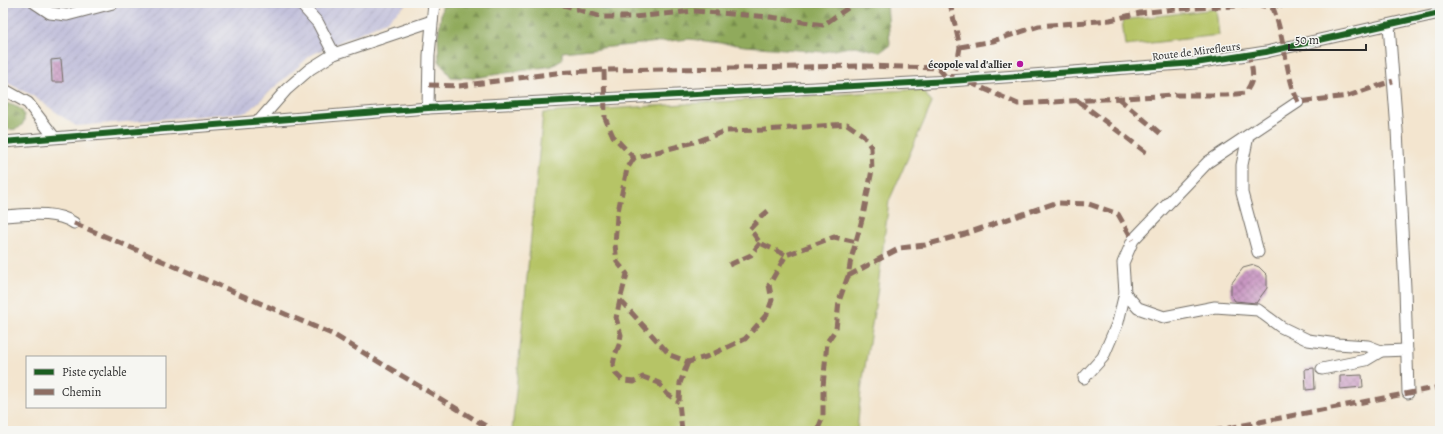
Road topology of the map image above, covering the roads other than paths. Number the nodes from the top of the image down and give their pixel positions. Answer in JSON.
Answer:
{"nodes":[{"id":1,"x":35,"y":3,"type":"edge"},
{"id":2,"x":113,"y":3,"type":"edge"},
{"id":3,"x":300,"y":3,"type":"edge"},
{"id":4,"x":434,"y":3,"type":"edge"},
{"id":5,"x":1440,"y":13,"type":"edge"},
{"id":6,"x":432,"y":20,"type":"junction"},
{"id":7,"x":1389,"y":25,"type":"junction"},
{"id":8,"x":334,"y":54,"type":"junction"},
{"id":9,"x":3,"y":89,"type":"edge"},
{"id":10,"x":1298,"y":102,"type":"dead end"},
{"id":11,"x":428,"y":108,"type":"junction"},
{"id":12,"x":259,"y":121,"type":"junction"},
{"id":13,"x":1248,"y":136,"type":"junction"},
{"id":14,"x":54,"y":137,"type":"junction"},
{"id":15,"x":3,"y":142,"type":"edge"},
{"id":16,"x":3,"y":216,"type":"edge"},
{"id":17,"x":74,"y":223,"type":"dead end"},
{"id":18,"x":1258,"y":252,"type":"dead end"},
{"id":19,"x":1125,"y":293,"type":"junction"},
{"id":20,"x":1407,"y":350,"type":"junction"},
{"id":21,"x":1381,"y":351,"type":"junction"},
{"id":22,"x":1322,"y":369,"type":"dead end"},
{"id":23,"x":1084,"y":378,"type":"dead end"},
{"id":24,"x":1408,"y":393,"type":"dead end"}],
"edges":[{"from":1,"to":2,"type":"street"},
{"from":3,"to":8,"type":"street"},
{"from":4,"to":6,"type":"street"},
{"from":5,"to":7,"type":"street","name":"Route de Mirefleurs"},
{"from":6,"to":8,"type":"street"},
{"from":6,"to":11,"type":"street"},
{"from":7,"to":11,"type":"street","name":"Route de Mirefleurs"},
{"from":7,"to":20,"type":"street"},
{"from":8,"to":12,"type":"street"},
{"from":9,"to":14,"type":"street"},
{"from":10,"to":13,"type":"street"},
{"from":11,"to":12,"type":"street","name":"Route de Mirefleurs"},
{"from":12,"to":14,"type":"street","name":"Route de Mirefleurs"},
{"from":13,"to":18,"type":"street"},
{"from":13,"to":19,"type":"street"},
{"from":14,"to":15,"type":"street","name":"Route de Mirefleurs"},
{"from":16,"to":17,"type":"street"},
{"from":19,"to":21,"type":"street"},
{"from":19,"to":23,"type":"street"},
{"from":20,"to":21,"type":"street"},
{"from":20,"to":24,"type":"street"},
{"from":21,"to":22,"type":"street"}]}
